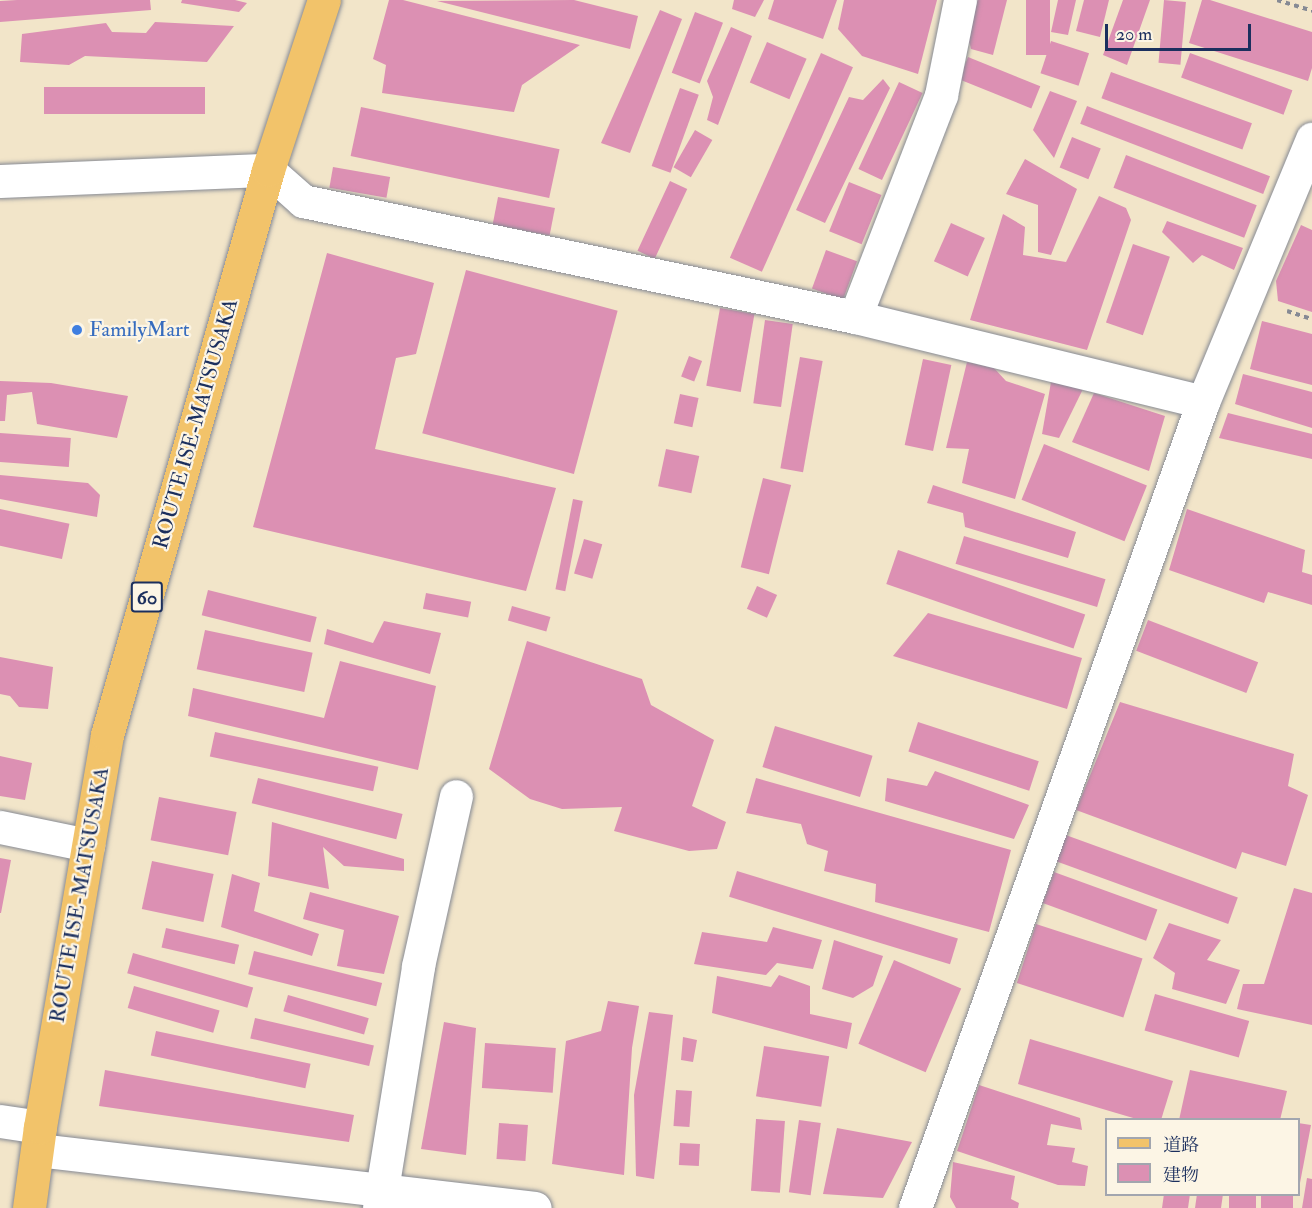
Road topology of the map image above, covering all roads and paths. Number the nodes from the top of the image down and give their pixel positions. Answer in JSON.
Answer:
{"nodes":[{"id":1,"x":324,"y":0,"type":"edge"},
{"id":2,"x":960,"y":0,"type":"edge"},
{"id":3,"x":1277,"y":0,"type":"edge"},
{"id":4,"x":1312,"y":11,"type":"edge"},
{"id":5,"x":1312,"y":139,"type":"edge"},
{"id":6,"x":268,"y":170,"type":"junction"},
{"id":7,"x":0,"y":181,"type":"edge"},
{"id":8,"x":855,"y":317,"type":"junction"},
{"id":9,"x":1203,"y":402,"type":"junction"},
{"id":10,"x":456,"y":796,"type":"dead end"},
{"id":11,"x":0,"y":827,"type":"edge"},
{"id":12,"x":88,"y":844,"type":"junction"},
{"id":13,"x":0,"y":1121,"type":"edge"},
{"id":14,"x":39,"y":1139,"type":"junction"},
{"id":15,"x":380,"y":1200,"type":"edge"},
{"id":16,"x":29,"y":1208,"type":"edge"},
{"id":17,"x":535,"y":1208,"type":"edge"},
{"id":18,"x":915,"y":1208,"type":"edge"}],
"edges":[{"from":1,"to":6,"type":"main road","name":"ROUTE ISE-MATSUSAKA","number":"60"},
{"from":2,"to":8,"type":"street"},
{"from":3,"to":4,"type":"path"},
{"from":5,"to":9,"type":"street"},
{"from":6,"to":7,"type":"street"},
{"from":6,"to":8,"type":"street"},
{"from":6,"to":12,"type":"main road","name":"ROUTE ISE-MATSUSAKA","number":"60"},
{"from":8,"to":9,"type":"street"},
{"from":9,"to":18,"type":"street"},
{"from":10,"to":15,"type":"street"},
{"from":11,"to":12,"type":"street"},
{"from":12,"to":14,"type":"main road","name":"ROUTE ISE-MATSUSAKA","number":"60"},
{"from":13,"to":14,"type":"street"},
{"from":14,"to":15,"type":"street"},
{"from":14,"to":16,"type":"main road","name":"ROUTE ISE-MATSUSAKA","number":"60"},
{"from":15,"to":17,"type":"street"}]}
